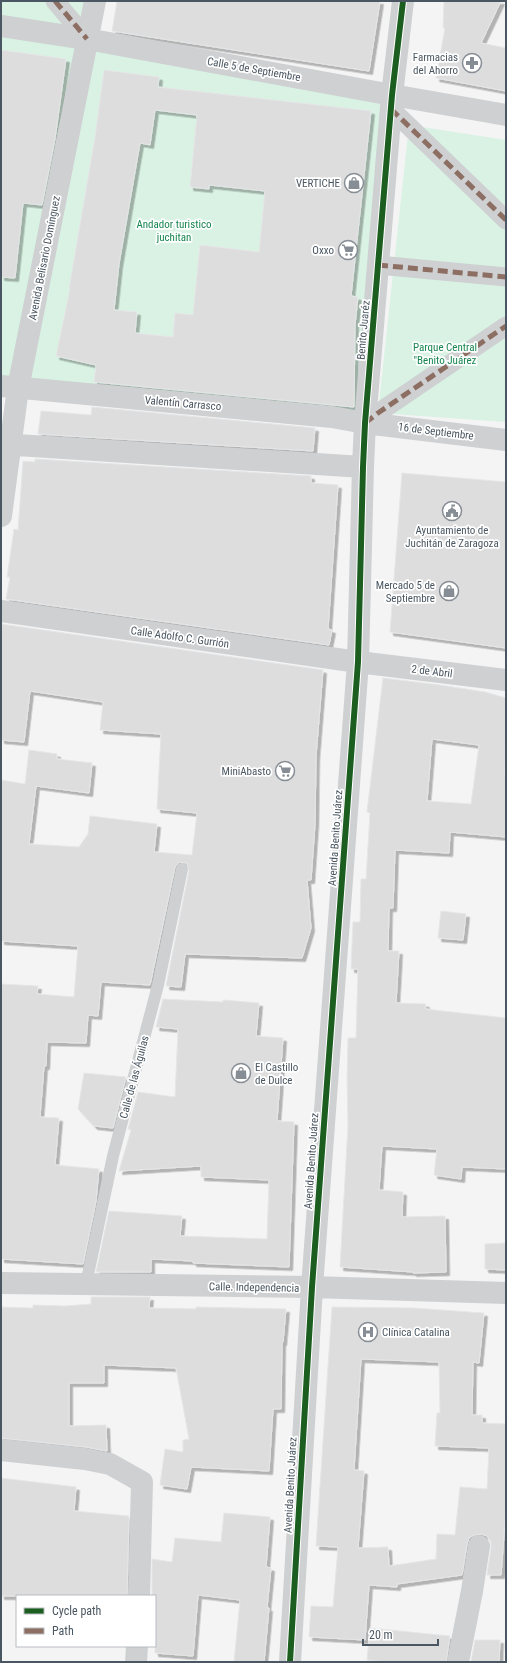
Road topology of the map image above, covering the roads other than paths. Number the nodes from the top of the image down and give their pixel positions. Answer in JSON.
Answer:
{"nodes":[{"id":1,"x":55,"y":1,"type":"edge"},
{"id":2,"x":95,"y":1,"type":"edge"},
{"id":3,"x":403,"y":1,"type":"edge"},
{"id":4,"x":1,"y":26,"type":"edge"},
{"id":5,"x":87,"y":39,"type":"junction"},
{"id":6,"x":392,"y":102,"type":"junction"},
{"id":7,"x":506,"y":115,"type":"edge"},
{"id":8,"x":506,"y":220,"type":"edge"},
{"id":9,"x":378,"y":265,"type":"junction"},
{"id":10,"x":506,"y":277,"type":"edge"},
{"id":11,"x":506,"y":326,"type":"edge"},
{"id":12,"x":10,"y":387,"type":"edge"},
{"id":13,"x":365,"y":423,"type":"junction"},
{"id":14,"x":506,"y":440,"type":"edge"},
{"id":15,"x":6,"y":445,"type":"edge"},
{"id":16,"x":363,"y":467,"type":"junction"},
{"id":17,"x":1,"y":516,"type":"edge"},
{"id":18,"x":1,"y":611,"type":"edge"},
{"id":19,"x":358,"y":662,"type":"junction"},
{"id":20,"x":506,"y":680,"type":"edge"},
{"id":21,"x":182,"y":869,"type":"dead end"},
{"id":22,"x":1,"y":1283,"type":"edge"},
{"id":23,"x":86,"y":1284,"type":"junction"},
{"id":24,"x":312,"y":1287,"type":"junction"},
{"id":25,"x":506,"y":1293,"type":"edge"},
{"id":26,"x":1,"y":1450,"type":"edge"},
{"id":27,"x":479,"y":1546,"type":"dead end"},
{"id":28,"x":139,"y":1595,"type":"edge"},
{"id":29,"x":137,"y":1647,"type":"edge"},
{"id":30,"x":136,"y":1662,"type":"edge"},
{"id":31,"x":290,"y":1662,"type":"edge"},
{"id":32,"x":458,"y":1662,"type":"edge"}],
"edges":[{"from":1,"to":5,"type":"street"},
{"from":2,"to":5,"type":"street","name":"Avenida Belisario Domínguez"},
{"from":3,"to":6,"type":"street","name":"Benito Juaréz"},
{"from":4,"to":5,"type":"street","name":"Calle 5 de Septiembre"},
{"from":5,"to":6,"type":"street","name":"Calle 5 de Septiembre"},
{"from":5,"to":12,"type":"street","name":"Avenida Belisario Domínguez"},
{"from":6,"to":7,"type":"street","name":"Calle 5 de Septiembre"},
{"from":6,"to":8,"type":"street"},
{"from":6,"to":9,"type":"street","name":"Benito Juaréz"},
{"from":9,"to":10,"type":"street"},
{"from":9,"to":13,"type":"street","name":"Benito Juaréz"},
{"from":11,"to":13,"type":"street"},
{"from":12,"to":13,"type":"street","name":"Valentín Carrasco"},
{"from":12,"to":15,"type":"street","name":"Avenida Belisario Domínguez"},
{"from":13,"to":14,"type":"street","name":"16 de Septiembre"},
{"from":13,"to":16,"type":"street","name":"Benito Juaréz"},
{"from":15,"to":16,"type":"street"},
{"from":15,"to":17,"type":"street","name":"Avenida Belisario Domínguez"},
{"from":16,"to":19,"type":"street","name":"Benito Juaréz"},
{"from":18,"to":19,"type":"street","name":"Calle Adolfo C. Gurrión"},
{"from":19,"to":20,"type":"street","name":"2 de Abril"},
{"from":19,"to":24,"type":"street","name":"Avenida Benito Juárez"},
{"from":21,"to":23,"type":"lane","name":"Calle de las Águilas"},
{"from":22,"to":23,"type":"street","name":"Calle. Independencia"},
{"from":23,"to":24,"type":"street","name":"Calle. Independencia"},
{"from":24,"to":25,"type":"street","name":"Calle. Independencia"},
{"from":24,"to":31,"type":"street","name":"Avenida Benito Juárez"},
{"from":26,"to":28,"type":"street"},
{"from":27,"to":32,"type":"street"},
{"from":29,"to":30,"type":"street"}]}
